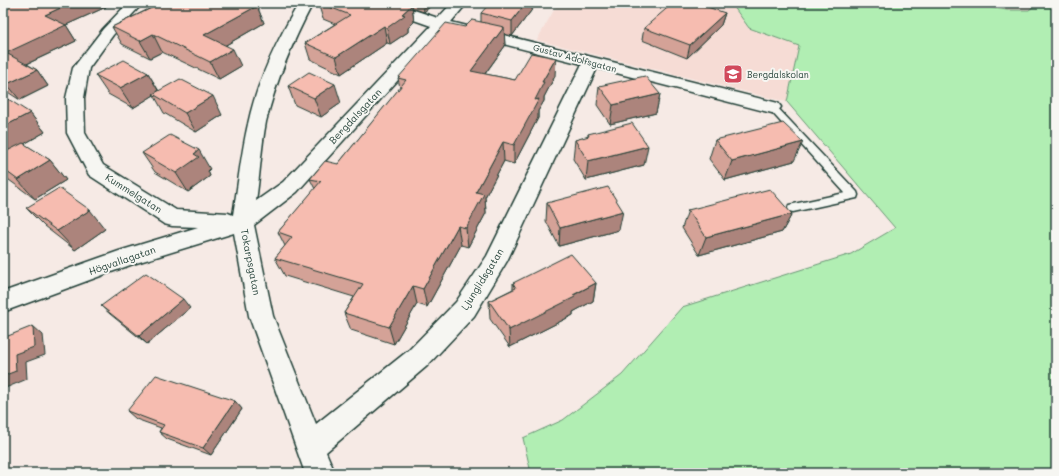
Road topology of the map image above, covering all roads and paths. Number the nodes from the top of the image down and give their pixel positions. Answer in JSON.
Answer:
{"nodes":[{"id":1,"x":136,"y":3,"type":"edge"},
{"id":2,"x":306,"y":3,"type":"edge"},
{"id":3,"x":380,"y":3,"type":"edge"},
{"id":4,"x":460,"y":3,"type":"edge"},
{"id":5,"x":441,"y":24,"type":"junction"},
{"id":6,"x":591,"y":63,"type":"junction"},
{"id":7,"x":772,"y":107,"type":"joint"},
{"id":8,"x":793,"y":208,"type":"dead end"},
{"id":9,"x":244,"y":222,"type":"junction"},
{"id":10,"x":3,"y":302,"type":"edge"},
{"id":11,"x":310,"y":447,"type":"junction"},
{"id":12,"x":320,"y":473,"type":"edge"}],
"edges":[{"from":1,"to":9,"type":"street","name":"Kummelgatan"},
{"from":2,"to":9,"type":"street","name":"Tokarpsgatan"},
{"from":3,"to":5,"type":"street","name":"Gustav Adolfsgatan"},
{"from":4,"to":5,"type":"street","name":"Bergdalsgatan"},
{"from":5,"to":6,"type":"street","name":"Gustav Adolfsgatan"},
{"from":5,"to":9,"type":"street","name":"Bergdalsgatan"},
{"from":6,"to":7,"type":"street","name":"Gustav Adolfsgatan"},
{"from":6,"to":11,"type":"street","name":"Ljunglidsgatan"},
{"from":7,"to":8,"type":"lane"},
{"from":9,"to":10,"type":"street","name":"Högvallagatan"},
{"from":9,"to":11,"type":"street","name":"Tokarpsgatan"},
{"from":11,"to":12,"type":"street","name":"Tokarpsgatan"}]}
